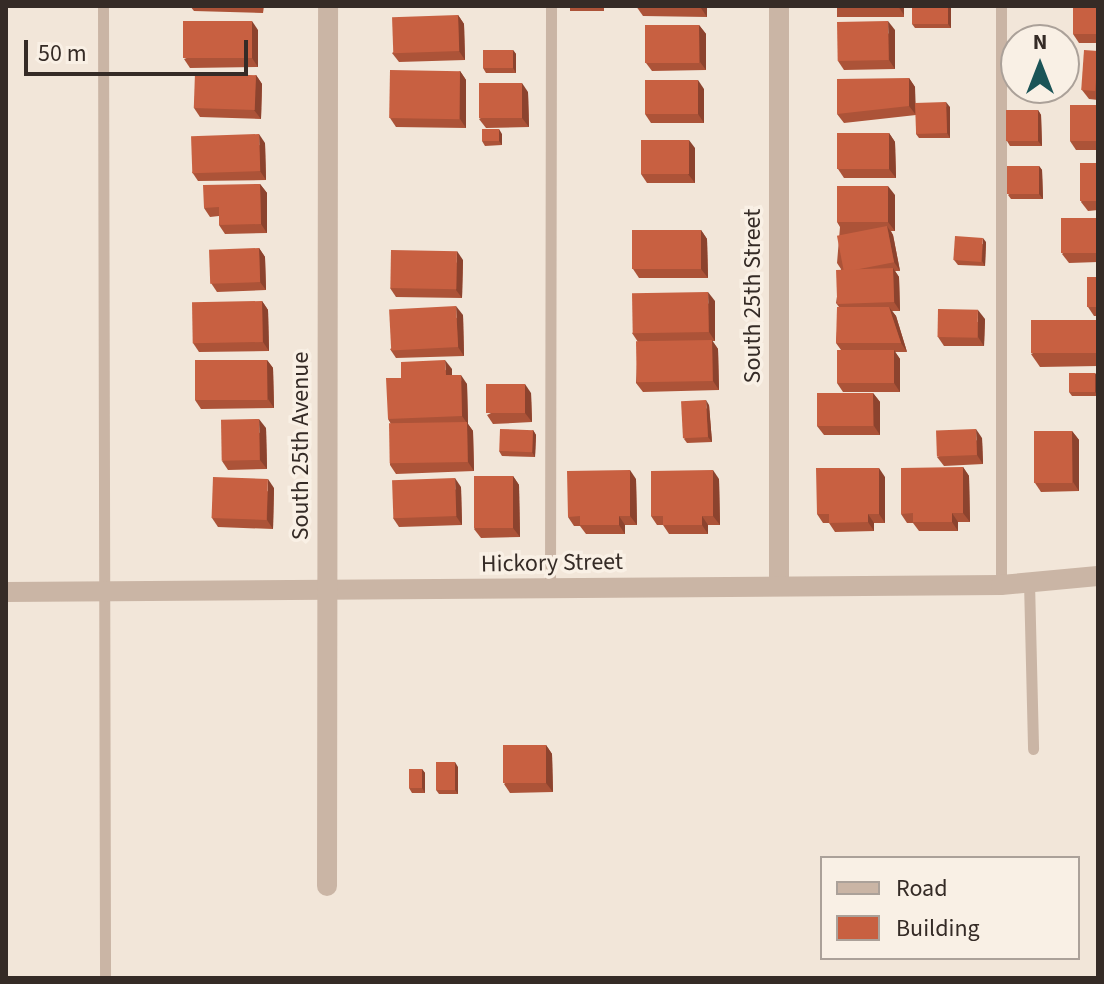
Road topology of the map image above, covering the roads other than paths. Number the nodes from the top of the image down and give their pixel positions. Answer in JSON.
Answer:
{"nodes":[{"id":1,"x":103,"y":6,"type":"edge"},
{"id":2,"x":328,"y":6,"type":"edge"},
{"id":3,"x":551,"y":6,"type":"edge"},
{"id":4,"x":779,"y":6,"type":"edge"},
{"id":5,"x":1001,"y":6,"type":"edge"},
{"id":6,"x":1098,"y":576,"type":"edge"},
{"id":7,"x":1029,"y":582,"type":"junction"},
{"id":8,"x":1001,"y":585,"type":"junction"},
{"id":9,"x":779,"y":586,"type":"junction"},
{"id":10,"x":550,"y":588,"type":"junction"},
{"id":11,"x":102,"y":591,"type":"junction"},
{"id":12,"x":327,"y":591,"type":"junction"},
{"id":13,"x":6,"y":592,"type":"edge"},
{"id":14,"x":1033,"y":749,"type":"dead end"},
{"id":15,"x":327,"y":886,"type":"dead end"},
{"id":16,"x":105,"y":978,"type":"edge"}],
"edges":[{"from":1,"to":11,"type":"lane"},
{"from":2,"to":12,"type":"street","name":"South 25th Avenue"},
{"from":3,"to":10,"type":"lane"},
{"from":4,"to":9,"type":"street","name":"South 25th Street"},
{"from":5,"to":8,"type":"lane"},
{"from":6,"to":7,"type":"street","name":"Hickory Street"},
{"from":7,"to":8,"type":"street","name":"Hickory Street"},
{"from":7,"to":14,"type":"lane"},
{"from":8,"to":9,"type":"street","name":"Hickory Street"},
{"from":9,"to":10,"type":"street","name":"Hickory Street"},
{"from":10,"to":12,"type":"street","name":"Hickory Street"},
{"from":11,"to":12,"type":"street","name":"Hickory Street"},
{"from":11,"to":13,"type":"street","name":"Hickory Street"},
{"from":11,"to":16,"type":"lane"},
{"from":12,"to":15,"type":"street","name":"South 25th Avenue"}]}
